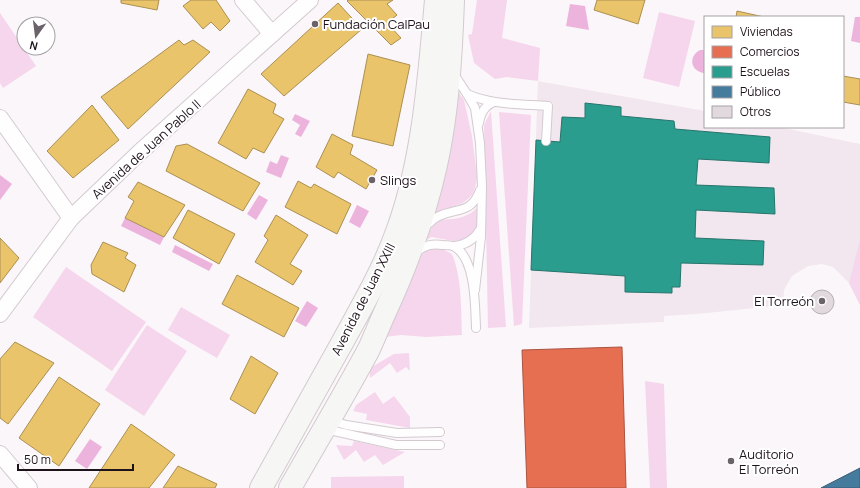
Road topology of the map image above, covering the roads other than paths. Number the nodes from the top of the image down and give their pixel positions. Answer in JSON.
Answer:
{"nodes":[{"id":1,"x":243,"y":0,"type":"edge"},
{"id":2,"x":310,"y":0,"type":"edge"},
{"id":3,"x":436,"y":0,"type":"edge"},
{"id":4,"x":453,"y":0,"type":"edge"},
{"id":5,"x":272,"y":34,"type":"junction"},
{"id":6,"x":450,"y":52,"type":"junction"},
{"id":7,"x":467,"y":94,"type":"junction"},
{"id":8,"x":494,"y":102,"type":"junction"},
{"id":9,"x":0,"y":118,"type":"edge"},
{"id":10,"x":478,"y":128,"type":"junction"},
{"id":11,"x":546,"y":141,"type":"dead end"},
{"id":12,"x":482,"y":186,"type":"junction"},
{"id":13,"x":71,"y":218,"type":"junction"},
{"id":14,"x":482,"y":227,"type":"junction"},
{"id":15,"x":417,"y":232,"type":"junction"},
{"id":16,"x":454,"y":246,"type":"junction"},
{"id":17,"x":409,"y":256,"type":"junction"},
{"id":18,"x":475,"y":290,"type":"junction"},
{"id":19,"x":0,"y":314,"type":"edge"},
{"id":20,"x":476,"y":328,"type":"dead end"},
{"id":21,"x":326,"y":424,"type":"junction"},
{"id":22,"x":440,"y":432,"type":"dead end"},
{"id":23,"x":440,"y":445,"type":"dead end"},
{"id":24,"x":0,"y":454,"type":"edge"},
{"id":25,"x":29,"y":488,"type":"edge"},
{"id":26,"x":261,"y":488,"type":"edge"},
{"id":27,"x":290,"y":488,"type":"edge"}],
"edges":[{"from":1,"to":5,"type":"street"},
{"from":2,"to":5,"type":"street","name":"Avenida de Juan Pablo II"},
{"from":3,"to":26,"type":"main road","name":"Avenida de Juan XXIII"},
{"from":4,"to":6,"type":"main road"},
{"from":5,"to":13,"type":"street","name":"Avenida de Juan Pablo II"},
{"from":6,"to":7,"type":"lane"},
{"from":6,"to":15,"type":"main road","name":"Avenida de Juan XXIII"},
{"from":7,"to":8,"type":"lane"},
{"from":7,"to":10,"type":"lane"},
{"from":8,"to":10,"type":"lane"},
{"from":8,"to":11,"type":"lane"},
{"from":9,"to":13,"type":"street"},
{"from":10,"to":12,"type":"lane"},
{"from":12,"to":14,"type":"lane"},
{"from":12,"to":15,"type":"lane"},
{"from":13,"to":19,"type":"street","name":"Avenida de Juan Pablo II"},
{"from":14,"to":16,"type":"lane"},
{"from":14,"to":18,"type":"lane"},
{"from":15,"to":17,"type":"main road","name":"Avenida de Juan XXIII"},
{"from":16,"to":17,"type":"lane"},
{"from":16,"to":18,"type":"lane"},
{"from":17,"to":21,"type":"main road","name":"Avenida de Juan XXIII"},
{"from":18,"to":20,"type":"lane"},
{"from":21,"to":22,"type":"lane"},
{"from":21,"to":23,"type":"lane"},
{"from":21,"to":27,"type":"main road","name":"Avenida de Juan XXIII"},
{"from":24,"to":25,"type":"street"}]}
